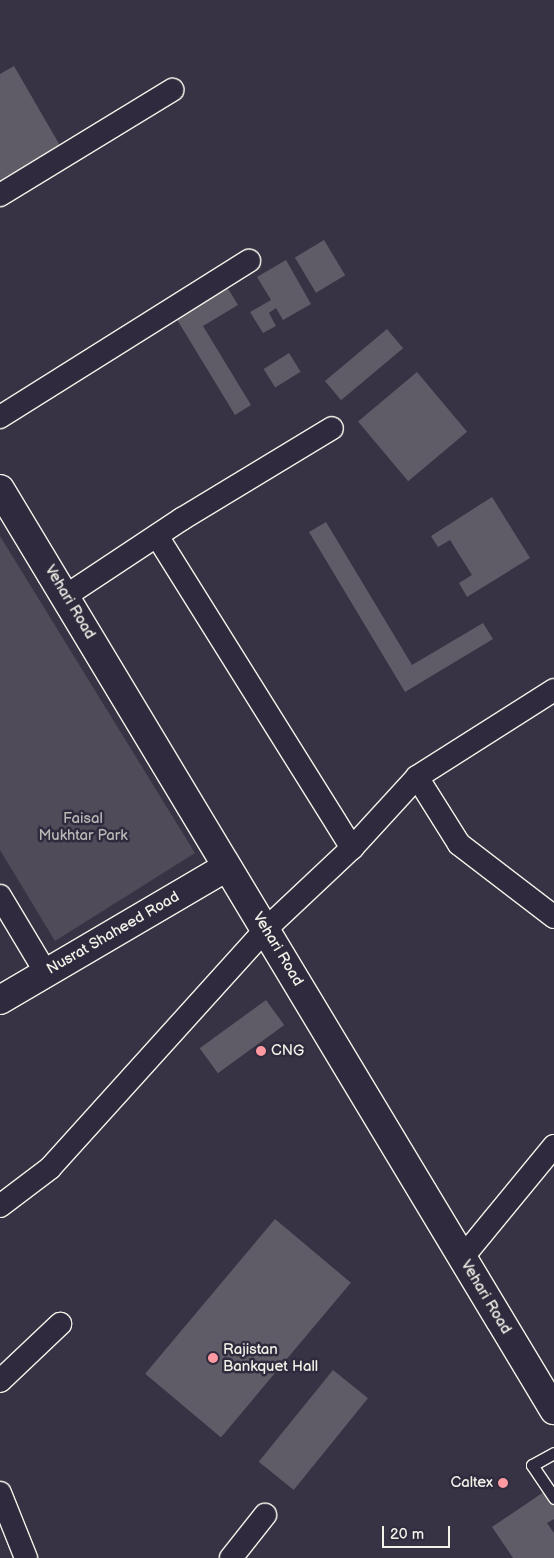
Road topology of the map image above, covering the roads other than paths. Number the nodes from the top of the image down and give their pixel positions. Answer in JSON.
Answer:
{"nodes":[{"id":1,"x":172,"y":90,"type":"dead end"},
{"id":2,"x":0,"y":195,"type":"edge"},
{"id":3,"x":248,"y":261,"type":"dead end"},
{"id":4,"x":0,"y":417,"type":"edge"},
{"id":5,"x":332,"y":428,"type":"dead end"},
{"id":6,"x":0,"y":489,"type":"edge"},
{"id":7,"x":157,"y":536,"type":"junction"},
{"id":8,"x":67,"y":595,"type":"junction"},
{"id":9,"x":554,"y":690,"type":"edge"},
{"id":10,"x":417,"y":777,"type":"junction"},
{"id":11,"x":352,"y":848,"type":"junction"},
{"id":12,"x":227,"y":867,"type":"junction"},
{"id":13,"x":0,"y":896,"type":"edge"},
{"id":14,"x":554,"y":918,"type":"edge"},
{"id":15,"x":267,"y":928,"type":"junction"},
{"id":16,"x":46,"y":973,"type":"junction"},
{"id":17,"x":0,"y":1000,"type":"edge"},
{"id":18,"x":554,"y":1146,"type":"edge"},
{"id":19,"x":0,"y":1206,"type":"edge"},
{"id":20,"x":462,"y":1258,"type":"junction"},
{"id":21,"x":60,"y":1324,"type":"dead end"},
{"id":22,"x":0,"y":1381,"type":"edge"},
{"id":23,"x":554,"y":1410,"type":"edge"},
{"id":24,"x":554,"y":1452,"type":"edge"},
{"id":25,"x":0,"y":1493,"type":"edge"},
{"id":26,"x":554,"y":1498,"type":"edge"},
{"id":27,"x":265,"y":1515,"type":"dead end"},
{"id":28,"x":26,"y":1558,"type":"edge"},
{"id":29,"x":232,"y":1558,"type":"edge"}],
"edges":[{"from":1,"to":2,"type":"street"},
{"from":3,"to":4,"type":"street"},
{"from":5,"to":7,"type":"street"},
{"from":6,"to":8,"type":"main road","name":"Vehari Road"},
{"from":7,"to":8,"type":"street"},
{"from":7,"to":11,"type":"street"},
{"from":8,"to":12,"type":"main road","name":"Vehari Road"},
{"from":9,"to":10,"type":"street"},
{"from":10,"to":11,"type":"street"},
{"from":10,"to":14,"type":"street"},
{"from":11,"to":15,"type":"street"},
{"from":12,"to":15,"type":"main road","name":"Vehari Road"},
{"from":12,"to":16,"type":"main road","name":"Nusrat Shaheed Road"},
{"from":13,"to":16,"type":"street"},
{"from":15,"to":19,"type":"street"},
{"from":15,"to":20,"type":"main road","name":"Vehari Road"},
{"from":16,"to":17,"type":"main road","name":"Nusrat Shaheed Road"},
{"from":18,"to":20,"type":"street"},
{"from":20,"to":23,"type":"main road","name":"Vehari Road"},
{"from":21,"to":22,"type":"street"},
{"from":24,"to":26,"type":"lane"},
{"from":25,"to":28,"type":"street"},
{"from":27,"to":29,"type":"street"}]}
